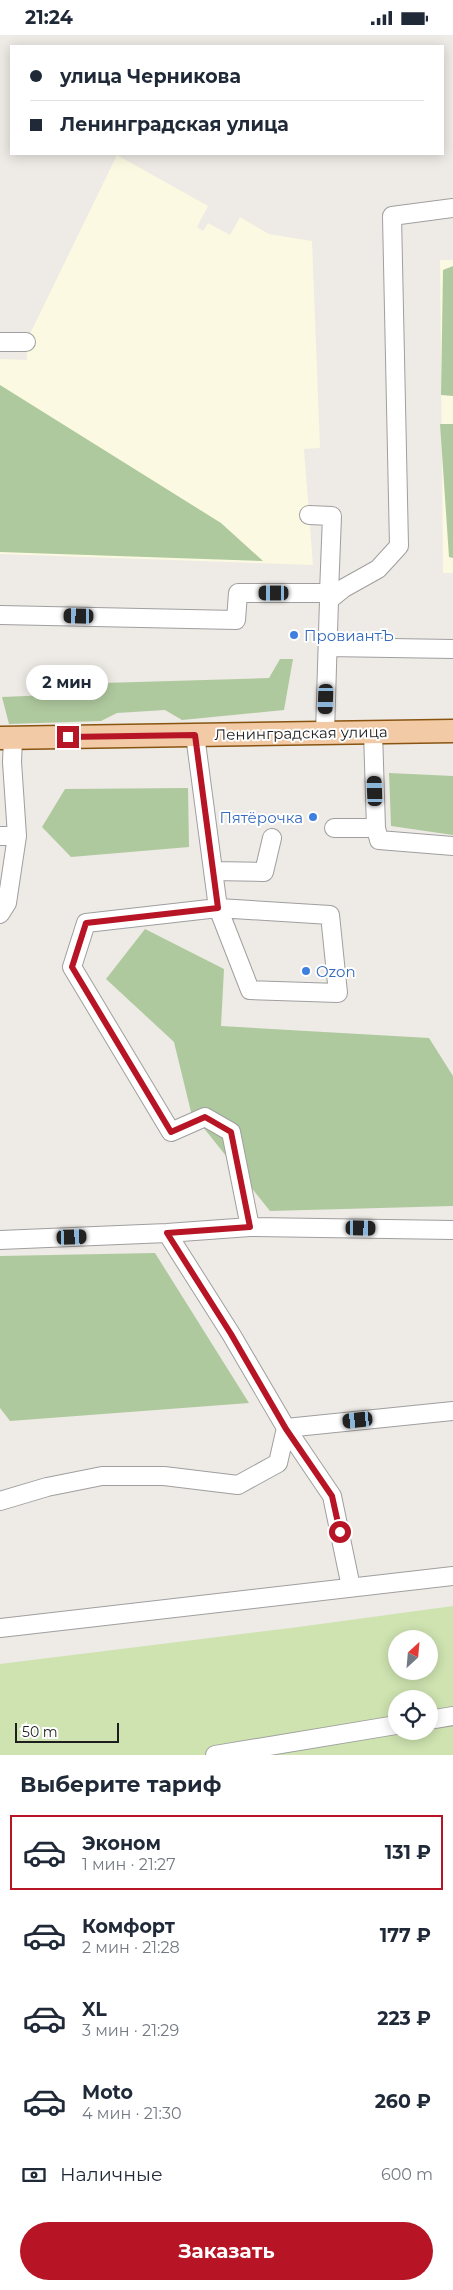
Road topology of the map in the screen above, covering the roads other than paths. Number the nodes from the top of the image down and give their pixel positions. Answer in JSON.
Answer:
{"nodes":[{"id":1,"x":453,"y":208,"type":"edge"},
{"id":2,"x":0,"y":342,"type":"edge"},
{"id":3,"x":26,"y":343,"type":"dead end"},
{"id":4,"x":309,"y":515,"type":"dead end"},
{"id":5,"x":329,"y":596,"type":"junction"},
{"id":6,"x":0,"y":615,"type":"edge"},
{"id":7,"x":328,"y":647,"type":"junction"},
{"id":8,"x":453,"y":649,"type":"edge"},
{"id":9,"x":453,"y":731,"type":"edge"},
{"id":10,"x":373,"y":732,"type":"junction"},
{"id":11,"x":325,"y":733,"type":"junction"},
{"id":12,"x":195,"y":735,"type":"junction"},
{"id":13,"x":6,"y":738,"type":"edge"},
{"id":14,"x":334,"y":828,"type":"dead end"},
{"id":15,"x":376,"y":829,"type":"junction"},
{"id":16,"x":8,"y":836,"type":"edge"},
{"id":17,"x":272,"y":838,"type":"dead end"},
{"id":18,"x":453,"y":846,"type":"edge"},
{"id":19,"x":213,"y":871,"type":"junction"},
{"id":20,"x":218,"y":908,"type":"junction"},
{"id":21,"x":0,"y":914,"type":"edge"},
{"id":22,"x":250,"y":1227,"type":"junction"},
{"id":23,"x":453,"y":1230,"type":"edge"},
{"id":24,"x":167,"y":1233,"type":"junction"},
{"id":25,"x":0,"y":1240,"type":"edge"},
{"id":26,"x":453,"y":1411,"type":"edge"},
{"id":27,"x":286,"y":1429,"type":"junction"},
{"id":28,"x":0,"y":1501,"type":"edge"},
{"id":29,"x":453,"y":1576,"type":"edge"},
{"id":30,"x":351,"y":1587,"type":"junction"},
{"id":31,"x":0,"y":1628,"type":"edge"},
{"id":32,"x":453,"y":1716,"type":"edge"},
{"id":33,"x":438,"y":1718,"type":"edge"},
{"id":34,"x":388,"y":1726,"type":"edge"},
{"id":35,"x":215,"y":1755,"type":"edge"}],
"edges":[{"from":1,"to":5,"type":"street"},
{"from":2,"to":3,"type":"street"},
{"from":4,"to":5,"type":"street"},
{"from":5,"to":6,"type":"street"},
{"from":5,"to":7,"type":"street"},
{"from":7,"to":8,"type":"street"},
{"from":7,"to":11,"type":"street"},
{"from":9,"to":10,"type":"main road","name":"Ленинградская улица"},
{"from":10,"to":11,"type":"main road","name":"Ленинградская улица"},
{"from":10,"to":15,"type":"street"},
{"from":11,"to":12,"type":"main road","name":"Ленинградская улица"},
{"from":12,"to":13,"type":"main road","name":"Ленинградская улица"},
{"from":12,"to":19,"type":"street"},
{"from":13,"to":16,"type":"street"},
{"from":14,"to":15,"type":"street"},
{"from":15,"to":18,"type":"street"},
{"from":16,"to":21,"type":"street"},
{"from":17,"to":19,"type":"street"},
{"from":19,"to":20,"type":"street"},
{"from":20,"to":20,"type":"street"},
{"from":20,"to":22,"type":"street"},
{"from":22,"to":23,"type":"street"},
{"from":22,"to":24,"type":"street"},
{"from":24,"to":25,"type":"street"},
{"from":24,"to":27,"type":"street"},
{"from":26,"to":27,"type":"street"},
{"from":27,"to":28,"type":"street"},
{"from":27,"to":30,"type":"street"},
{"from":29,"to":30,"type":"street"},
{"from":30,"to":31,"type":"street"},
{"from":32,"to":33,"type":"street"},
{"from":34,"to":35,"type":"street"}]}
